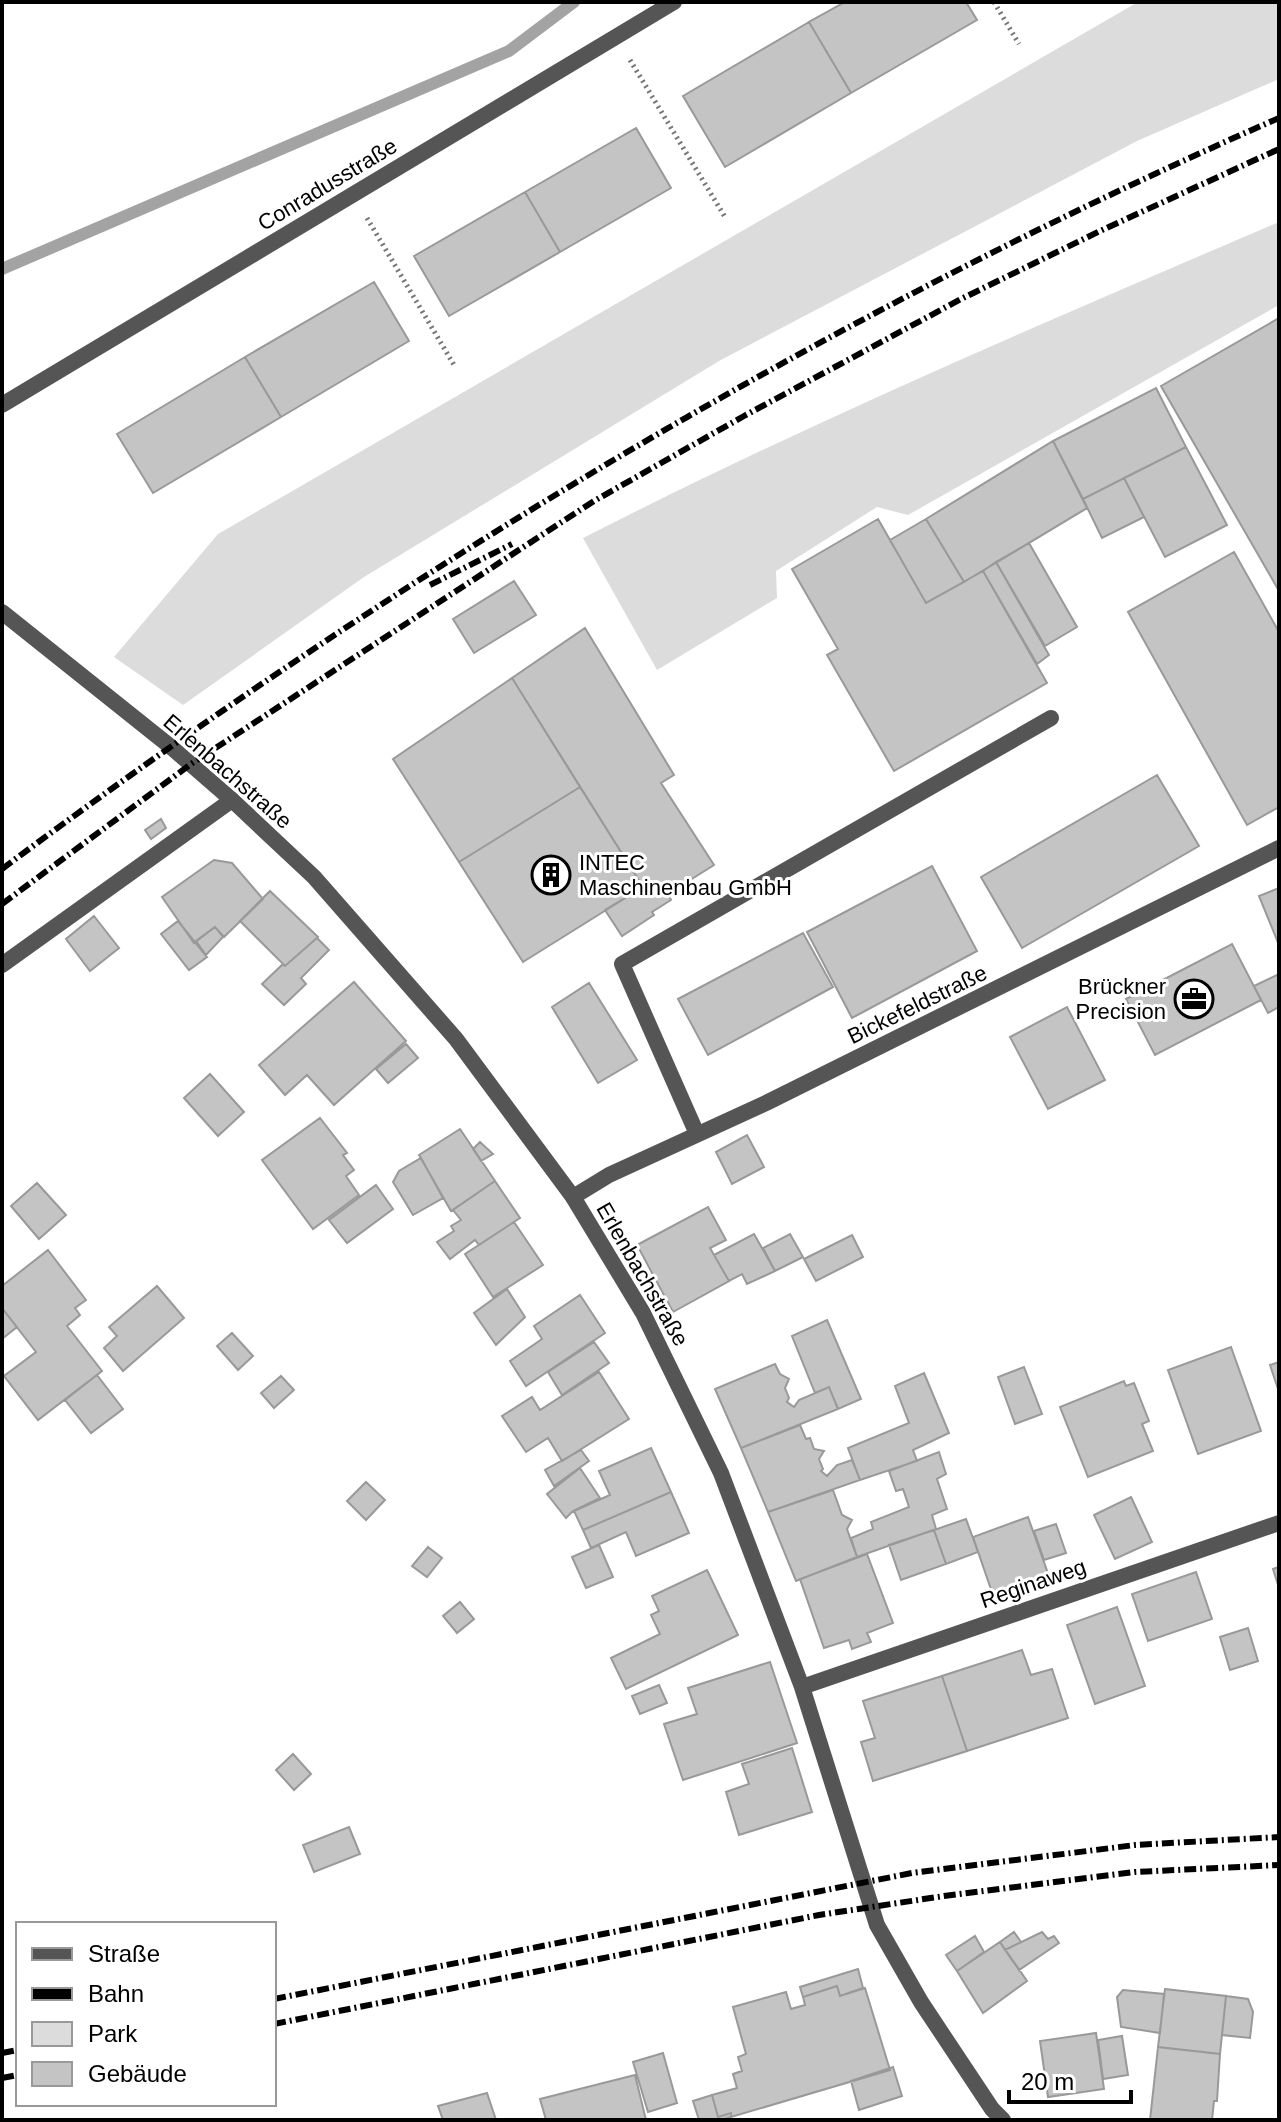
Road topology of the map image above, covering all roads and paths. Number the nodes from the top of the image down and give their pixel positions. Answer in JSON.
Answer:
{"nodes":[{"id":1,"x":674,"y":2,"type":"edge"},
{"id":2,"x":994,"y":2,"type":"edge"},
{"id":3,"x":616,"y":37,"type":"junction"},
{"id":4,"x":1019,"y":44,"type":"dead end"},
{"id":5,"x":353,"y":195,"type":"junction"},
{"id":6,"x":725,"y":217,"type":"dead end"},
{"id":7,"x":454,"y":365,"type":"dead end"},
{"id":8,"x":2,"y":405,"type":"edge"},
{"id":9,"x":2,"y":612,"type":"edge"},
{"id":10,"x":1051,"y":718,"type":"dead end"},
{"id":11,"x":232,"y":800,"type":"junction"},
{"id":12,"x":1279,"y":848,"type":"edge"},
{"id":13,"x":2,"y":965,"type":"edge"},
{"id":14,"x":697,"y":1134,"type":"junction"},
{"id":15,"x":573,"y":1197,"type":"junction"},
{"id":16,"x":1279,"y":1523,"type":"edge"},
{"id":17,"x":802,"y":1687,"type":"junction"},
{"id":18,"x":1003,"y":2120,"type":"edge"}],
"edges":[{"from":1,"to":3,"type":"street","name":"Conradusstraße"},
{"from":2,"to":4,"type":"path"},
{"from":3,"to":5,"type":"street","name":"Conradusstraße"},
{"from":3,"to":6,"type":"path"},
{"from":5,"to":7,"type":"path"},
{"from":5,"to":8,"type":"street","name":"Conradusstraße"},
{"from":9,"to":11,"type":"street","name":"Erlenbachstraße"},
{"from":10,"to":14,"type":"street"},
{"from":11,"to":13,"type":"street"},
{"from":11,"to":15,"type":"street","name":"Erlenbachstraße"},
{"from":12,"to":14,"type":"street","name":"Bickefeldstraße"},
{"from":14,"to":15,"type":"street","name":"Bickefeldstraße"},
{"from":15,"to":17,"type":"street","name":"Erlenbachstraße"},
{"from":16,"to":17,"type":"street","name":"Reginaweg"},
{"from":17,"to":18,"type":"street","name":"Erlenbachstraße"}]}
